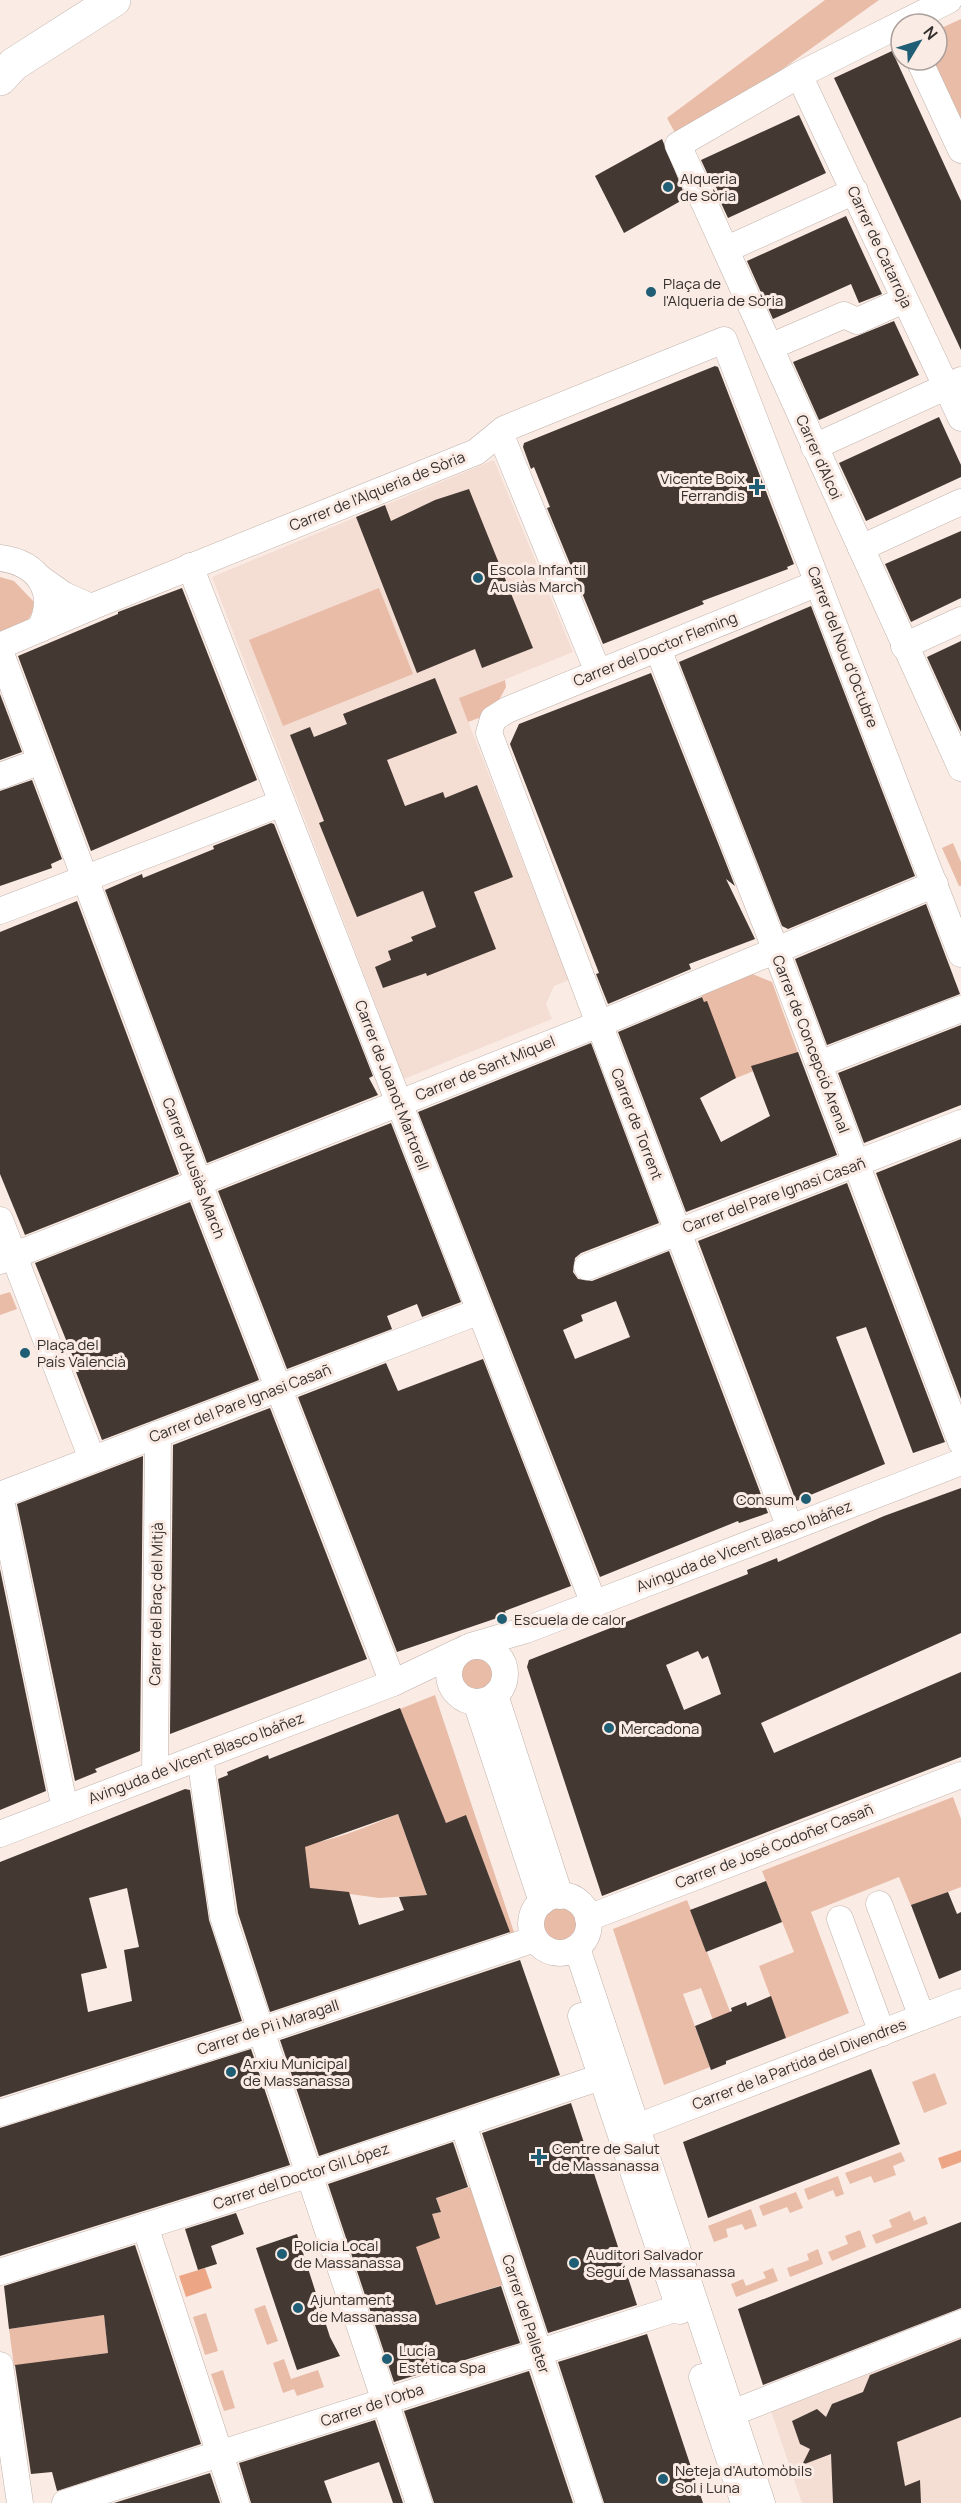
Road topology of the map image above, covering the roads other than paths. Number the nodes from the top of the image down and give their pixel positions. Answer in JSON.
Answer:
{"nodes":[{"id":1,"x":114,"y":0,"type":"edge"},
{"id":2,"x":949,"y":0,"type":"edge"},
{"id":3,"x":924,"y":12,"type":"edge"},
{"id":4,"x":889,"y":30,"type":"edge"},
{"id":5,"x":925,"y":72,"type":"edge"},
{"id":6,"x":800,"y":75,"type":"junction"},
{"id":7,"x":0,"y":79,"type":"edge"},
{"id":8,"x":961,"y":150,"type":"edge"},
{"id":9,"x":855,"y":190,"type":"junction"},
{"id":10,"x":727,"y":249,"type":"junction"},
{"id":11,"x":904,"y":300,"type":"junction"},
{"id":12,"x":724,"y":340,"type":"joint"},
{"id":13,"x":770,"y":346,"type":"junction"},
{"id":14,"x":953,"y":383,"type":"edge"},
{"id":15,"x":961,"y":418,"type":"edge"},
{"id":16,"x":500,"y":433,"type":"junction"},
{"id":17,"x":814,"y":447,"type":"junction"},
{"id":18,"x":961,"y":502,"type":"edge"},
{"id":19,"x":861,"y":548,"type":"junction"},
{"id":20,"x":0,"y":558,"type":"edge"},
{"id":21,"x":190,"y":566,"type":"junction"},
{"id":22,"x":40,"y":578,"type":"junction"},
{"id":23,"x":818,"y":583,"type":"junction"},
{"id":24,"x":91,"y":607,"type":"junction"},
{"id":25,"x":961,"y":620,"type":"edge"},
{"id":26,"x":40,"y":629,"type":"junction"},
{"id":27,"x":0,"y":646,"type":"edge"},
{"id":28,"x":904,"y":646,"type":"junction"},
{"id":29,"x":658,"y":649,"type":"junction"},
{"id":30,"x":0,"y":651,"type":"edge"},
{"id":31,"x":598,"y":672,"type":"junction"},
{"id":32,"x":494,"y":719,"type":"joint"},
{"id":33,"x":954,"y":733,"type":"edge"},
{"id":34,"x":41,"y":760,"type":"junction"},
{"id":35,"x":961,"y":768,"type":"edge"},
{"id":36,"x":0,"y":776,"type":"edge"},
{"id":37,"x":282,"y":803,"type":"junction"},
{"id":38,"x":85,"y":879,"type":"junction"},
{"id":39,"x":935,"y":884,"type":"junction"},
{"id":40,"x":0,"y":912,"type":"edge"},
{"id":41,"x":775,"y":948,"type":"junction"},
{"id":42,"x":961,"y":954,"type":"edge"},
{"id":43,"x":961,"y":1009,"type":"edge"},
{"id":44,"x":599,"y":1024,"type":"junction"},
{"id":45,"x":819,"y":1064,"type":"junction"},
{"id":46,"x":399,"y":1102,"type":"junction"},
{"id":47,"x":961,"y":1123,"type":"edge"},
{"id":48,"x":857,"y":1164,"type":"junction"},
{"id":49,"x":198,"y":1181,"type":"junction"},
{"id":50,"x":0,"y":1220,"type":"edge"},
{"id":51,"x":678,"y":1231,"type":"junction"},
{"id":52,"x":7,"y":1258,"type":"edge"},
{"id":53,"x":587,"y":1267,"type":"dead end"},
{"id":54,"x":480,"y":1311,"type":"junction"},
{"id":55,"x":279,"y":1389,"type":"junction"},
{"id":56,"x":158,"y":1434,"type":"junction"},
{"id":57,"x":961,"y":1442,"type":"edge"},
{"id":58,"x":92,"y":1459,"type":"junction"},
{"id":59,"x":961,"y":1462,"type":"edge"},
{"id":60,"x":0,"y":1495,"type":"edge"},
{"id":61,"x":790,"y":1528,"type":"junction"},
{"id":62,"x":594,"y":1604,"type":"junction"},
{"id":63,"x":526,"y":1630,"type":"junction"},
{"id":64,"x":464,"y":1649,"type":"junction"},
{"id":65,"x":504,"y":1667,"type":"junction"},
{"id":66,"x":393,"y":1683,"type":"junction"},
{"id":67,"x":476,"y":1696,"type":"junction"},
{"id":68,"x":200,"y":1757,"type":"junction"},
{"id":69,"x":155,"y":1773,"type":"junction"},
{"id":70,"x":961,"y":1775,"type":"edge"},
{"id":71,"x":64,"y":1809,"type":"junction"},
{"id":72,"x":0,"y":1834,"type":"edge"},
{"id":73,"x":551,"y":1899,"type":"junction"},
{"id":74,"x":879,"y":1904,"type":"dead end"},
{"id":75,"x":588,"y":1918,"type":"junction"},
{"id":76,"x":840,"y":1919,"type":"dead end"},
{"id":77,"x":535,"y":1939,"type":"junction"},
{"id":78,"x":568,"y":1950,"type":"junction"},
{"id":79,"x":961,"y":2002,"type":"edge"},
{"id":80,"x":922,"y":2017,"type":"junction"},
{"id":81,"x":260,"y":2031,"type":"junction"},
{"id":82,"x":882,"y":2032,"type":"junction"},
{"id":83,"x":601,"y":2077,"type":"junction"},
{"id":84,"x":0,"y":2113,"type":"edge"},
{"id":85,"x":463,"y":2124,"type":"junction"},
{"id":86,"x":637,"y":2127,"type":"junction"},
{"id":87,"x":308,"y":2174,"type":"junction"},
{"id":88,"x":145,"y":2226,"type":"junction"},
{"id":89,"x":0,"y":2272,"type":"edge"},
{"id":90,"x":678,"y":2308,"type":"junction"},
{"id":91,"x":961,"y":2323,"type":"edge"},
{"id":92,"x":538,"y":2352,"type":"junction"},
{"id":93,"x":0,"y":2365,"type":"edge"},
{"id":94,"x":385,"y":2401,"type":"junction"},
{"id":95,"x":732,"y":2413,"type":"junction"},
{"id":96,"x":220,"y":2453,"type":"junction"},
{"id":97,"x":20,"y":2503,"type":"edge"},
{"id":98,"x":65,"y":2503,"type":"edge"},
{"id":99,"x":237,"y":2503,"type":"edge"},
{"id":100,"x":419,"y":2503,"type":"edge"},
{"id":101,"x":589,"y":2503,"type":"edge"},
{"id":102,"x":744,"y":2503,"type":"edge"},
{"id":103,"x":762,"y":2503,"type":"edge"}],
"edges":[{"from":1,"to":7,"type":"main road"},
{"from":2,"to":3,"type":"street"},
{"from":4,"to":6,"type":"street"},
{"from":5,"to":8,"type":"street"},
{"from":6,"to":9,"type":"street","name":"Carrer de Catarroja"},
{"from":6,"to":10,"type":"street","name":"Carrer d'Alcoi"},
{"from":9,"to":10,"type":"street"},
{"from":9,"to":11,"type":"street","name":"Carrer de Catarroja"},
{"from":10,"to":13,"type":"street","name":"Carrer d'Alcoi"},
{"from":11,"to":13,"type":"street"},
{"from":11,"to":14,"type":"street","name":"Carrer de Catarroja"},
{"from":12,"to":16,"type":"street","name":"Carrer de l'Alqueria de Sòria"},
{"from":12,"to":23,"type":"street","name":"Carrer del Nou d'Octubre"},
{"from":13,"to":17,"type":"street","name":"Carrer d'Alcoi"},
{"from":14,"to":15,"type":"street","name":"Carrer de Catarroja"},
{"from":14,"to":17,"type":"street"},
{"from":16,"to":21,"type":"street","name":"Carrer de l'Alqueria de Sòria"},
{"from":16,"to":31,"type":"street"},
{"from":17,"to":19,"type":"street","name":"Carrer d'Alcoi"},
{"from":18,"to":19,"type":"street"},
{"from":19,"to":28,"type":"street","name":"Carrer d'Alcoi"},
{"from":20,"to":22,"type":"street"},
{"from":21,"to":24,"type":"street","name":"Carrer de l'Alqueria de Sòria"},
{"from":21,"to":37,"type":"street","name":"Carrer de Joanot Martorell"},
{"from":22,"to":24,"type":"street"},
{"from":22,"to":26,"type":"street"},
{"from":23,"to":29,"type":"street","name":"Carrer del Doctor Fleming"},
{"from":23,"to":39,"type":"street","name":"Carrer del Nou d'Octubre"},
{"from":24,"to":26,"type":"street","name":"Carrer de l'Alqueria de Sòria"},
{"from":25,"to":28,"type":"street"},
{"from":26,"to":27,"type":"street","name":"Carrer de l'Alqueria de Sòria"},
{"from":28,"to":33,"type":"street","name":"Carrer d'Alcoi"},
{"from":29,"to":31,"type":"street","name":"Carrer del Doctor Fleming"},
{"from":29,"to":41,"type":"street","name":"Carrer de Concepció Arenal"},
{"from":30,"to":34,"type":"street","name":"Carrer d'Ausiàs March"},
{"from":31,"to":32,"type":"street","name":"Carrer del Doctor Fleming"},
{"from":32,"to":44,"type":"street","name":"Carrer de Torrent"},
{"from":33,"to":35,"type":"street","name":"Carrer d'Alcoi"},
{"from":34,"to":36,"type":"street"},
{"from":34,"to":38,"type":"street","name":"Carrer d'Ausiàs March"},
{"from":37,"to":38,"type":"street"},
{"from":37,"to":46,"type":"street","name":"Carrer de Joanot Martorell"},
{"from":38,"to":40,"type":"street"},
{"from":38,"to":49,"type":"street","name":"Carrer d'Ausiàs March"},
{"from":39,"to":41,"type":"street","name":"Carrer de Sant Miquel"},
{"from":39,"to":42,"type":"street","name":"Carrer del Nou d'Octubre"},
{"from":41,"to":44,"type":"street","name":"Carrer de Sant Miquel"},
{"from":41,"to":45,"type":"street","name":"Carrer de Concepció Arenal"},
{"from":43,"to":45,"type":"street"},
{"from":44,"to":46,"type":"street","name":"Carrer de Sant Miquel"},
{"from":44,"to":51,"type":"street","name":"Carrer de Torrent"},
{"from":45,"to":48,"type":"street","name":"Carrer de Concepció Arenal"},
{"from":46,"to":49,"type":"street","name":"Carrer de Sant Miquel"},
{"from":46,"to":54,"type":"street","name":"Carrer de Joanot Martorell"},
{"from":47,"to":48,"type":"street","name":"Carrer del Pare Ignasi Casañ"},
{"from":48,"to":51,"type":"street","name":"Carrer del Pare Ignasi Casañ"},
{"from":48,"to":57,"type":"street","name":"Carrer de Concepció Arenal"},
{"from":49,"to":52,"type":"street","name":"Carrer de Sant Miquel"},
{"from":49,"to":55,"type":"street","name":"Carrer d'Ausiàs March"},
{"from":50,"to":52,"type":"street"},
{"from":51,"to":53,"type":"street","name":"Carrer del Pare Ignasi Casañ"},
{"from":51,"to":61,"type":"street","name":"Carrer de Torrent"},
{"from":52,"to":58,"type":"street"},
{"from":54,"to":55,"type":"street","name":"Carrer del Pare Ignasi Casañ"},
{"from":54,"to":62,"type":"street","name":"Carrer de Joanot Martorell"},
{"from":55,"to":56,"type":"street","name":"Carrer del Pare Ignasi Casañ"},
{"from":55,"to":66,"type":"street","name":"Carrer d'Ausiàs March"},
{"from":56,"to":58,"type":"street","name":"Carrer del Pare Ignasi Casañ"},
{"from":56,"to":69,"type":"street","name":"Carrer del Braç del Mitjà"},
{"from":58,"to":60,"type":"street","name":"Carrer del Pare Ignasi Casañ"},
{"from":59,"to":61,"type":"street","name":"Avinguda de Vicent Blasco Ibáñez"},
{"from":60,"to":71,"type":"street"},
{"from":61,"to":62,"type":"street","name":"Avinguda de Vicent Blasco Ibáñez"},
{"from":62,"to":63,"type":"street","name":"Avinguda de Vicent Blasco Ibáñez"},
{"from":63,"to":64,"type":"street","name":"Avinguda de Vicent Blasco Ibáñez"},
{"from":63,"to":65,"type":"street"},
{"from":64,"to":65,"type":"street"},
{"from":64,"to":66,"type":"street","name":"Avinguda de Vicent Blasco Ibáñez"},
{"from":64,"to":67,"type":"street"},
{"from":65,"to":67,"type":"street"},
{"from":66,"to":67,"type":"street","name":"Avinguda de Vicent Blasco Ibáñez"},
{"from":66,"to":68,"type":"street","name":"Avinguda de Vicent Blasco Ibáñez"},
{"from":67,"to":73,"type":"street"},
{"from":68,"to":69,"type":"street","name":"Avinguda de Vicent Blasco Ibáñez"},
{"from":68,"to":81,"type":"street"},
{"from":69,"to":71,"type":"street","name":"Avinguda de Vicent Blasco Ibáñez"},
{"from":70,"to":75,"type":"street","name":"Carrer de José Codoñer Casañ"},
{"from":71,"to":72,"type":"street","name":"Avinguda de Vicent Blasco Ibáñez"},
{"from":73,"to":75,"type":"street"},
{"from":73,"to":77,"type":"street"},
{"from":74,"to":80,"type":"street"},
{"from":75,"to":78,"type":"street"},
{"from":76,"to":82,"type":"street"},
{"from":77,"to":78,"type":"street"},
{"from":77,"to":81,"type":"street","name":"Carrer de Pi i Maragall"},
{"from":78,"to":83,"type":"street"},
{"from":78,"to":86,"type":"street"},
{"from":79,"to":80,"type":"street","name":"Carrer de la Partida del Divendres"},
{"from":80,"to":82,"type":"street","name":"Carrer de la Partida del Divendres"},
{"from":81,"to":84,"type":"street","name":"Carrer de Pi i Maragall"},
{"from":81,"to":87,"type":"street"},
{"from":82,"to":86,"type":"street","name":"Carrer de la Partida del Divendres"},
{"from":83,"to":85,"type":"street","name":"Carrer del Doctor Gil López"},
{"from":83,"to":90,"type":"street"},
{"from":85,"to":87,"type":"street","name":"Carrer del Doctor Gil López"},
{"from":85,"to":92,"type":"street","name":"Carrer del Palleter"},
{"from":86,"to":95,"type":"street"},
{"from":87,"to":88,"type":"street","name":"Carrer del Doctor Gil López"},
{"from":87,"to":94,"type":"street"},
{"from":88,"to":89,"type":"street","name":"Carrer del Doctor Gil López"},
{"from":88,"to":96,"type":"street"},
{"from":90,"to":92,"type":"street","name":"Carrer de l'Orba"},
{"from":90,"to":102,"type":"street"},
{"from":91,"to":95,"type":"street"},
{"from":92,"to":94,"type":"street","name":"Carrer de l'Orba"},
{"from":92,"to":101,"type":"street","name":"Carrer del Palleter"},
{"from":93,"to":97,"type":"street"},
{"from":94,"to":96,"type":"street","name":"Carrer de l'Orba"},
{"from":94,"to":100,"type":"street"},
{"from":95,"to":103,"type":"street"},
{"from":96,"to":98,"type":"street","name":"Carrer de l'Orba"},
{"from":96,"to":99,"type":"street"}]}
